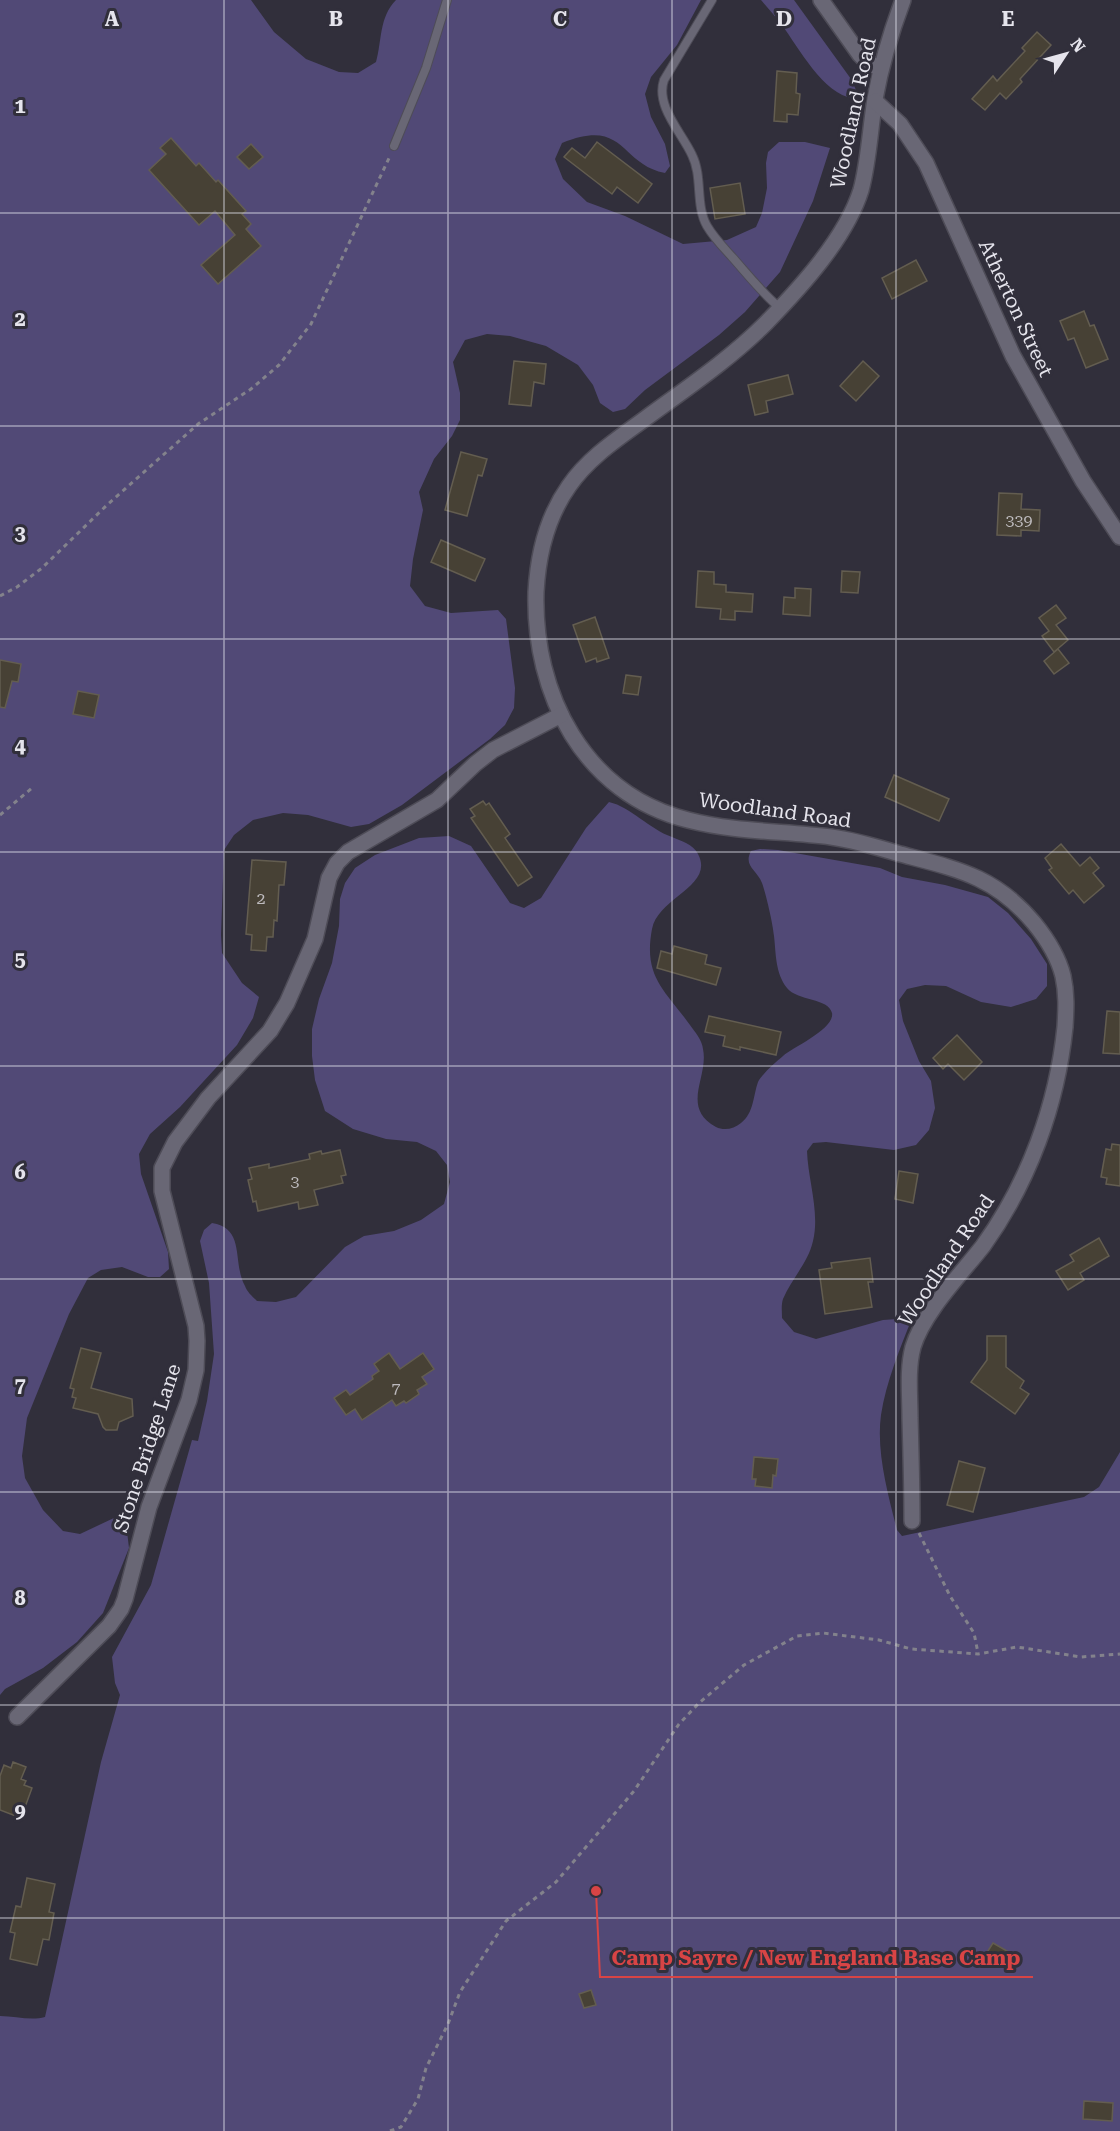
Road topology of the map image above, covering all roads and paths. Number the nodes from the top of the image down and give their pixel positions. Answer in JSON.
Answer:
{"nodes":[{"id":1,"x":447,"y":0,"type":"edge"},
{"id":2,"x":712,"y":0,"type":"edge"},
{"id":3,"x":821,"y":0,"type":"edge"},
{"id":4,"x":903,"y":0,"type":"edge"},
{"id":5,"x":881,"y":69,"type":"junction"},
{"id":6,"x":875,"y":101,"type":"junction"},
{"id":7,"x":394,"y":146,"type":"joint"},
{"id":8,"x":780,"y":308,"type":"junction"},
{"id":9,"x":1120,"y":537,"type":"edge"},
{"id":10,"x":0,"y":596,"type":"edge"},
{"id":11,"x":561,"y":715,"type":"junction"},
{"id":12,"x":32,"y":788,"type":"dead end"},
{"id":13,"x":0,"y":815,"type":"edge"},
{"id":14,"x":912,"y":1521,"type":"joint"},
{"id":15,"x":978,"y":1653,"type":"junction"},
{"id":16,"x":1120,"y":1654,"type":"edge"},
{"id":17,"x":17,"y":1717,"type":"dead end"},
{"id":18,"x":390,"y":2131,"type":"edge"}],
"edges":[{"from":1,"to":7,"type":"lane"},
{"from":2,"to":8,"type":"lane"},
{"from":3,"to":5,"type":"street"},
{"from":4,"to":5,"type":"street","name":"Woodland Road"},
{"from":5,"to":6,"type":"street","name":"Woodland Road"},
{"from":6,"to":8,"type":"street","name":"Woodland Road"},
{"from":6,"to":9,"type":"street","name":"Atherton Street"},
{"from":7,"to":10,"type":"path"},
{"from":8,"to":11,"type":"street","name":"Woodland Road"},
{"from":11,"to":14,"type":"street","name":"Woodland Road"},
{"from":11,"to":17,"type":"street","name":"Stone Bridge Lane"},
{"from":12,"to":13,"type":"path"},
{"from":14,"to":15,"type":"path"},
{"from":15,"to":16,"type":"path"},
{"from":15,"to":18,"type":"path"}]}
